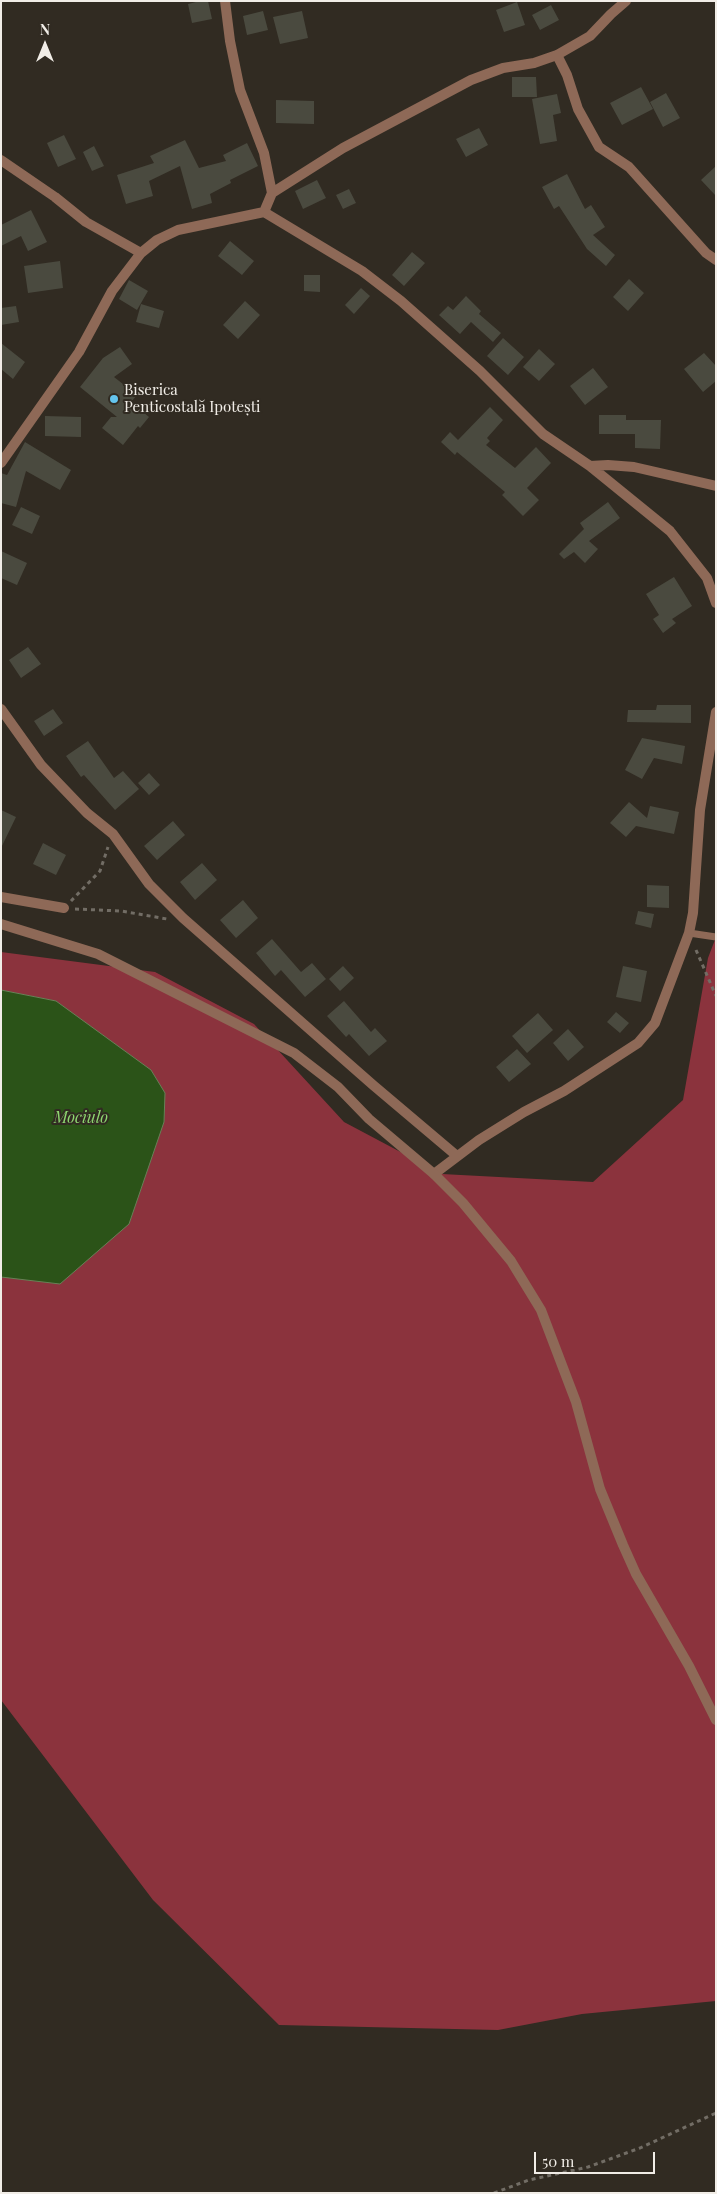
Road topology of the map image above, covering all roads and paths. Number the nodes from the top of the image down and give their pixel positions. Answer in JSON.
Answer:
{"nodes":[{"id":1,"x":225,"y":1,"type":"edge"},
{"id":2,"x":626,"y":1,"type":"edge"},
{"id":3,"x":556,"y":55,"type":"junction"},
{"id":4,"x":1,"y":160,"type":"edge"},
{"id":5,"x":272,"y":193,"type":"junction"},
{"id":6,"x":264,"y":212,"type":"junction"},
{"id":7,"x":141,"y":253,"type":"junction"},
{"id":8,"x":716,"y":260,"type":"edge"},
{"id":9,"x":1,"y":463,"type":"edge"},
{"id":10,"x":590,"y":466,"type":"junction"},
{"id":11,"x":716,"y":486,"type":"edge"},
{"id":12,"x":716,"y":603,"type":"edge"},
{"id":13,"x":1,"y":709,"type":"edge"},
{"id":14,"x":716,"y":712,"type":"edge"},
{"id":15,"x":113,"y":834,"type":"junction"},
{"id":16,"x":1,"y":897,"type":"edge"},
{"id":17,"x":64,"y":908,"type":"junction"},
{"id":18,"x":183,"y":918,"type":"junction"},
{"id":19,"x":1,"y":924,"type":"edge"},
{"id":20,"x":689,"y":933,"type":"junction"},
{"id":21,"x":716,"y":937,"type":"edge"},
{"id":22,"x":716,"y":996,"type":"edge"},
{"id":23,"x":457,"y":1156,"type":"junction"},
{"id":24,"x":434,"y":1174,"type":"junction"},
{"id":25,"x":716,"y":1720,"type":"edge"},
{"id":26,"x":716,"y":2113,"type":"edge"},
{"id":27,"x":494,"y":2193,"type":"edge"}],
"edges":[{"from":1,"to":5,"type":"street"},
{"from":2,"to":3,"type":"street"},
{"from":3,"to":5,"type":"street"},
{"from":3,"to":8,"type":"street"},
{"from":4,"to":7,"type":"street"},
{"from":5,"to":6,"type":"street"},
{"from":6,"to":7,"type":"street"},
{"from":6,"to":10,"type":"street"},
{"from":7,"to":9,"type":"street"},
{"from":10,"to":11,"type":"street"},
{"from":10,"to":12,"type":"street"},
{"from":13,"to":15,"type":"street"},
{"from":14,"to":20,"type":"street"},
{"from":15,"to":17,"type":"path"},
{"from":15,"to":18,"type":"street"},
{"from":16,"to":17,"type":"street"},
{"from":17,"to":18,"type":"path"},
{"from":18,"to":23,"type":"street"},
{"from":19,"to":24,"type":"street"},
{"from":20,"to":21,"type":"lane"},
{"from":20,"to":22,"type":"path"},
{"from":20,"to":23,"type":"street"},
{"from":23,"to":24,"type":"street"},
{"from":24,"to":25,"type":"street"},
{"from":26,"to":27,"type":"path"}]}
